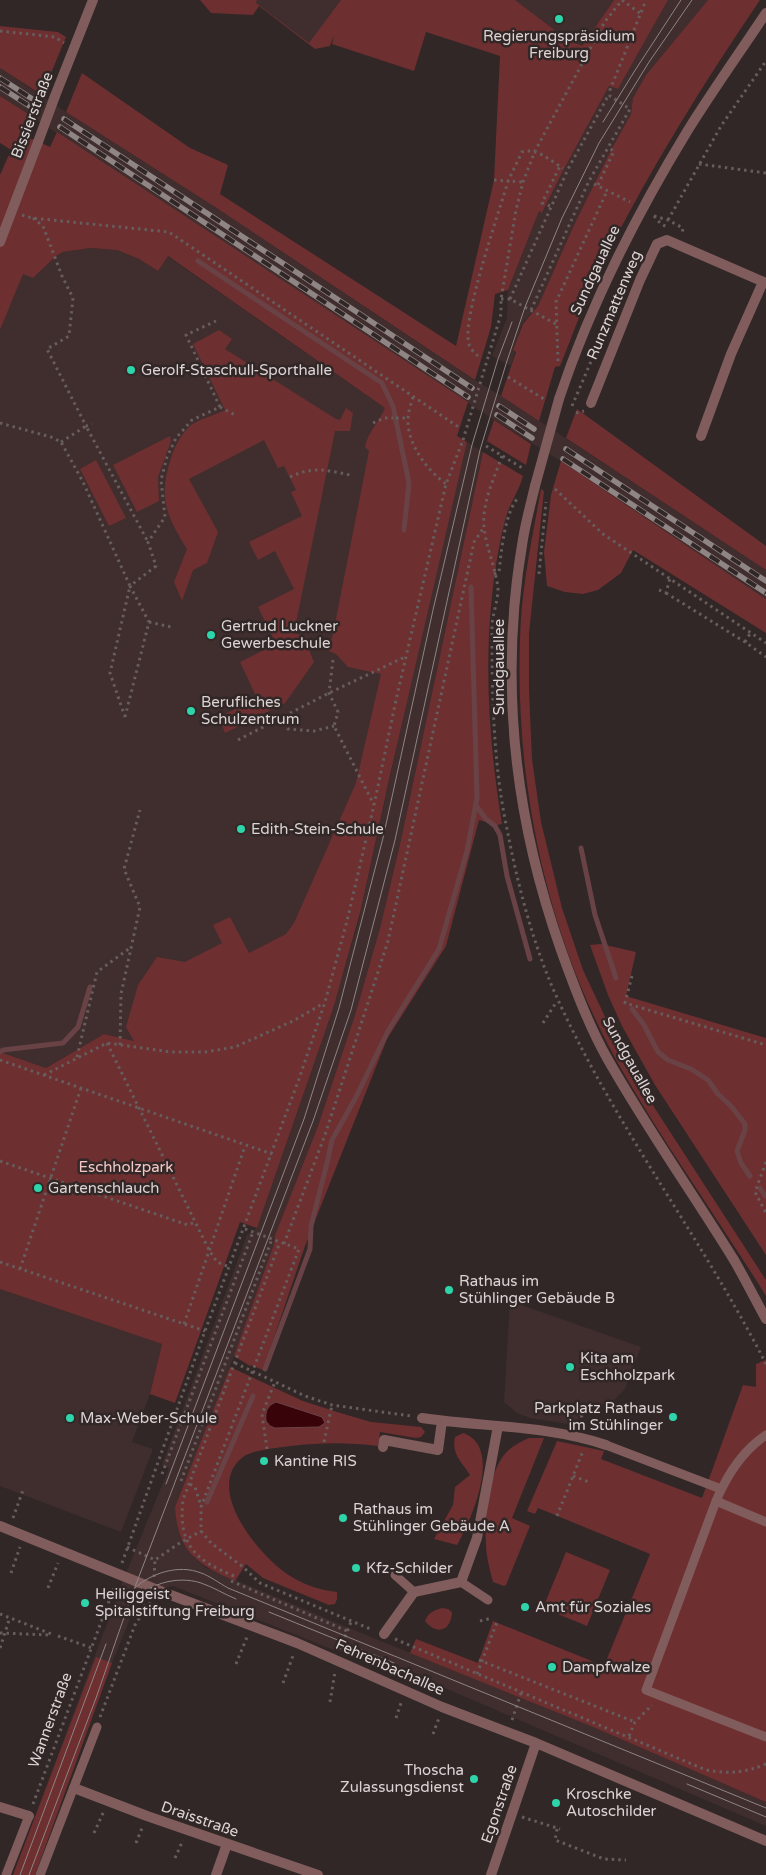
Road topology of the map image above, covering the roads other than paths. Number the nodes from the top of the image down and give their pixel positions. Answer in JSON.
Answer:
{"nodes":[{"id":1,"x":93,"y":0,"type":"edge"},
{"id":2,"x":766,"y":13,"type":"edge"},
{"id":3,"x":0,"y":242,"type":"edge"},
{"id":4,"x":764,"y":283,"type":"edge"},
{"id":5,"x":590,"y":403,"type":"dead end"},
{"id":6,"x":700,"y":436,"type":"dead end"},
{"id":7,"x":766,"y":1319,"type":"edge"},
{"id":8,"x":422,"y":1418,"type":"road end"},
{"id":9,"x":442,"y":1421,"type":"junction"},
{"id":10,"x":498,"y":1426,"type":"junction"},
{"id":11,"x":766,"y":1435,"type":"edge"},
{"id":12,"x":606,"y":1445,"type":"joint"},
{"id":13,"x":383,"y":1447,"type":"dead end"},
{"id":14,"x":721,"y":1489,"type":"junction"},
{"id":15,"x":716,"y":1501,"type":"junction"},
{"id":16,"x":766,"y":1522,"type":"edge"},
{"id":17,"x":4,"y":1528,"type":"edge"},
{"id":18,"x":395,"y":1575,"type":"dead end"},
{"id":19,"x":461,"y":1582,"type":"junction"},
{"id":20,"x":414,"y":1592,"type":"junction"},
{"id":21,"x":488,"y":1600,"type":"dead end"},
{"id":22,"x":384,"y":1634,"type":"road end"},
{"id":23,"x":96,"y":1727,"type":"road end"},
{"id":24,"x":766,"y":1737,"type":"edge"},
{"id":25,"x":536,"y":1743,"type":"junction"},
{"id":26,"x":74,"y":1788,"type":"junction"},
{"id":27,"x":0,"y":1807,"type":"edge"},
{"id":28,"x":29,"y":1816,"type":"joint"},
{"id":29,"x":766,"y":1841,"type":"edge"},
{"id":30,"x":227,"y":1844,"type":"junction"},
{"id":31,"x":6,"y":1875,"type":"edge"},
{"id":32,"x":40,"y":1875,"type":"edge"},
{"id":33,"x":216,"y":1875,"type":"edge"},
{"id":34,"x":318,"y":1875,"type":"edge"},
{"id":35,"x":490,"y":1875,"type":"edge"}],
"edges":[{"from":1,"to":3,"type":"street","name":"Bissierstraße","bridge":true},
{"from":2,"to":7,"type":"street","name":"Sundgauallee","bridge":true},
{"from":4,"to":5,"type":"street","name":"Runzmattenweg"},
{"from":4,"to":6,"type":"street","name":"Runzmattenweg"},
{"from":8,"to":9,"type":"street"},
{"from":9,"to":10,"type":"street"},
{"from":9,"to":13,"type":"street"},
{"from":10,"to":12,"type":"street"},
{"from":10,"to":19,"type":"street"},
{"from":11,"to":14,"type":"lane"},
{"from":12,"to":14,"type":"lane"},
{"from":14,"to":15,"type":"lane"},
{"from":15,"to":16,"type":"lane"},
{"from":15,"to":24,"type":"lane"},
{"from":17,"to":25,"type":"street","name":"Fehrenbachallee"},
{"from":18,"to":20,"type":"lane"},
{"from":19,"to":20,"type":"street"},
{"from":19,"to":21,"type":"lane"},
{"from":20,"to":22,"type":"street"},
{"from":23,"to":26,"type":"lane"},
{"from":25,"to":29,"type":"street","name":"Fehrenbachallee"},
{"from":25,"to":35,"type":"street","name":"Egonstraße"},
{"from":26,"to":30,"type":"street","name":"Draisstraße"},
{"from":26,"to":32,"type":"lane"},
{"from":27,"to":28,"type":"street"},
{"from":28,"to":31,"type":"lane"},
{"from":30,"to":33,"type":"street"},
{"from":30,"to":34,"type":"street","name":"Draisstraße"}]}
